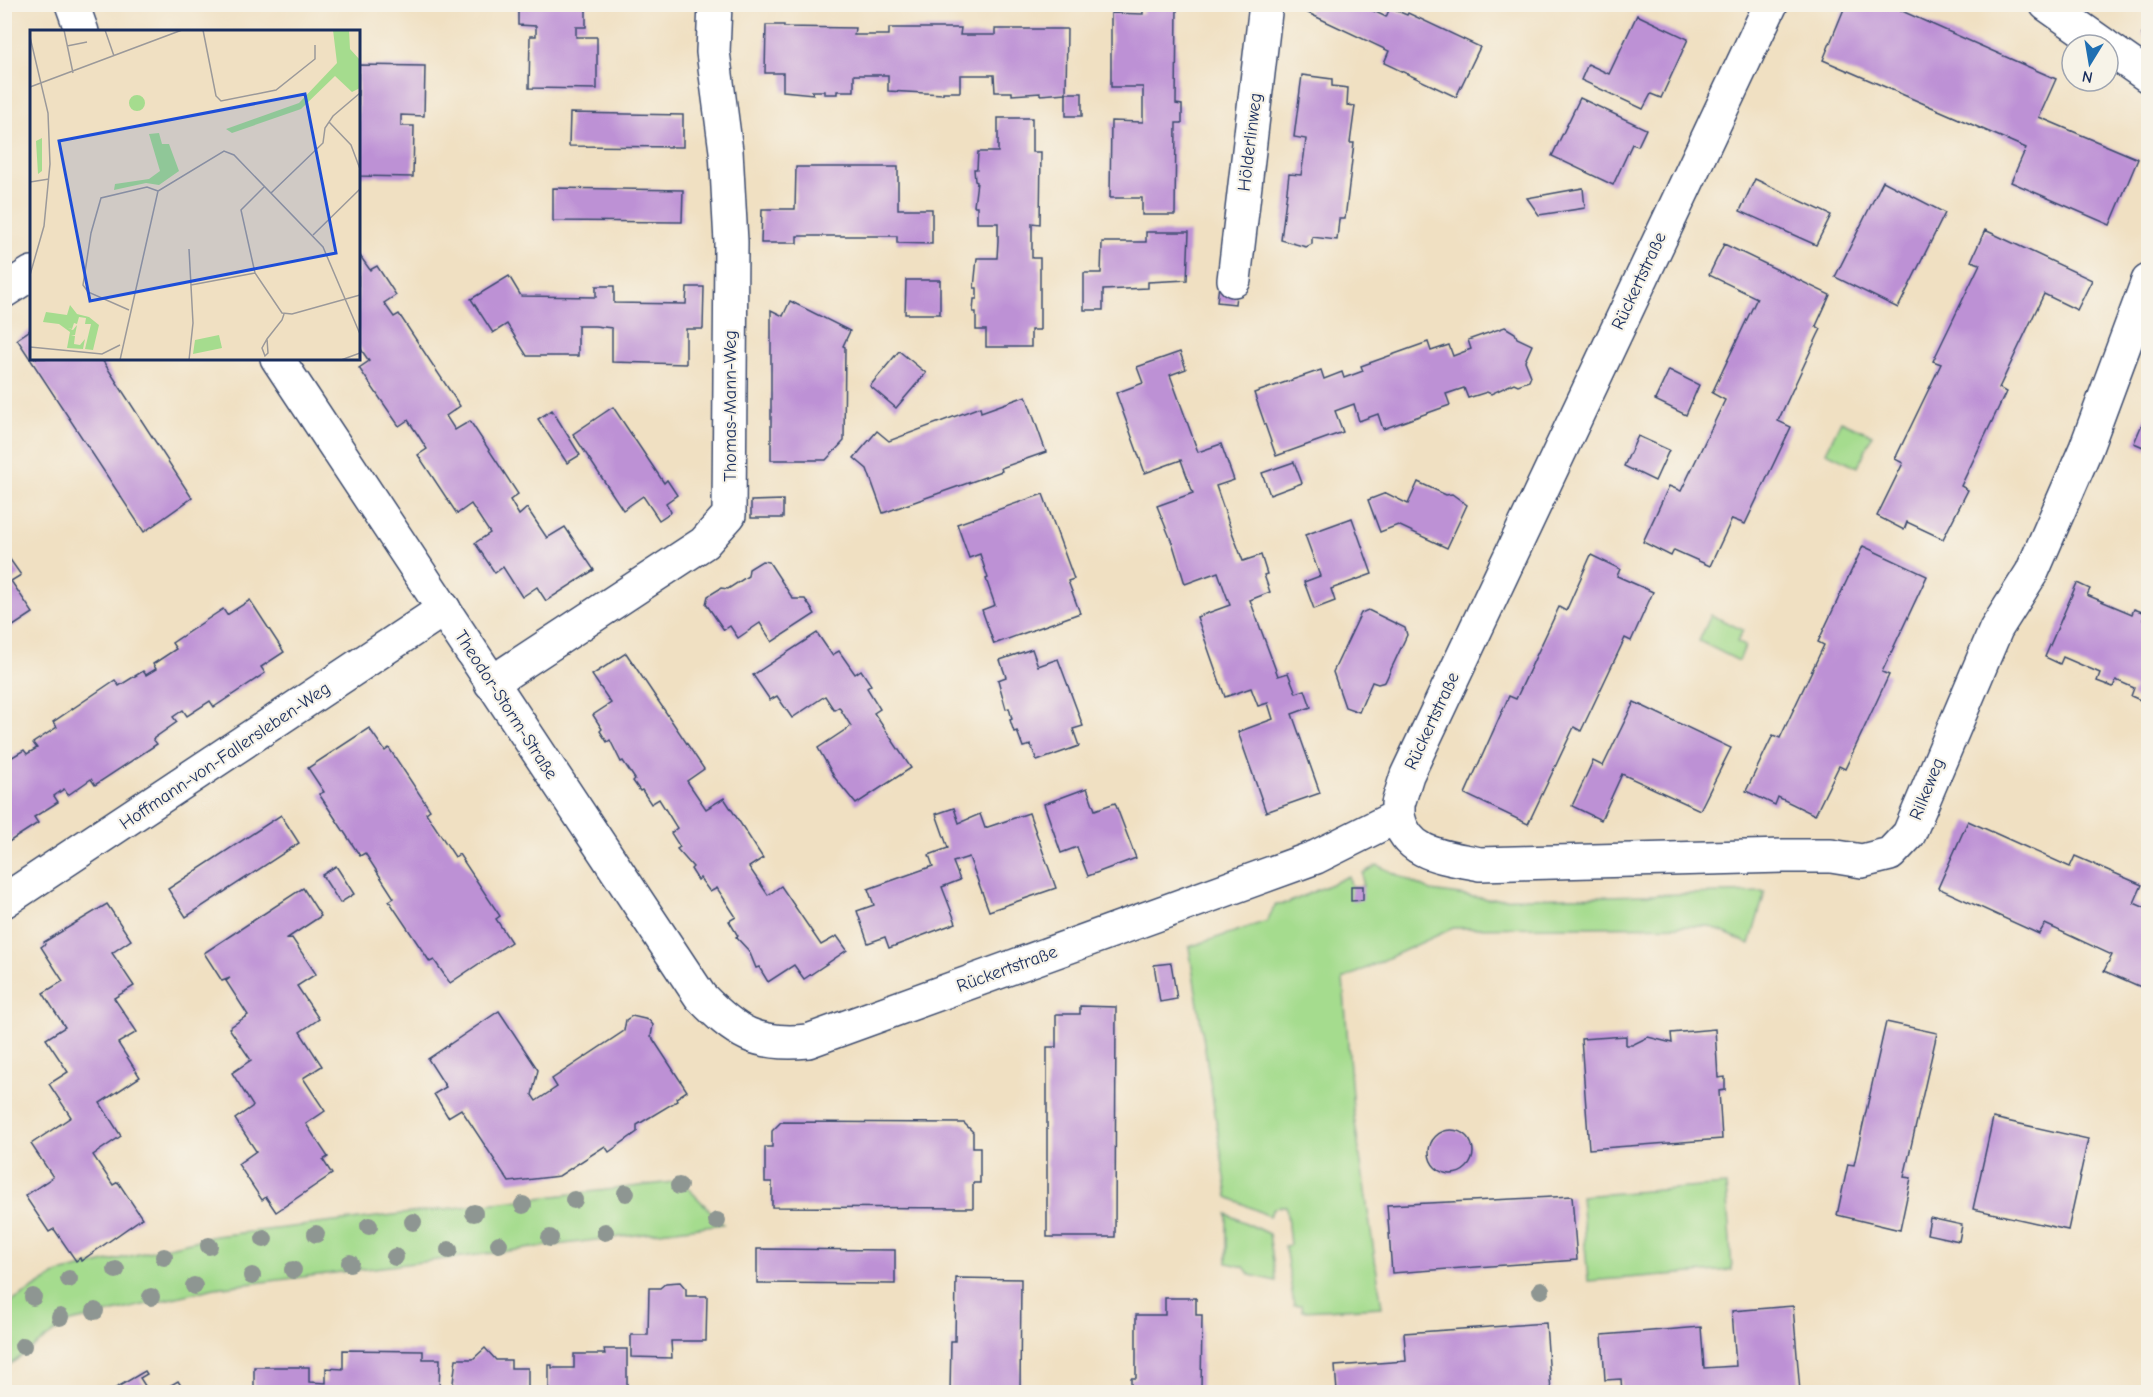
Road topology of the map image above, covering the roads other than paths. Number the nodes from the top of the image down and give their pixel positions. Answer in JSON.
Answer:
{"nodes":[{"id":1,"x":72,"y":4,"type":"edge"},
{"id":2,"x":715,"y":4,"type":"edge"},
{"id":3,"x":1266,"y":4,"type":"edge"},
{"id":4,"x":1771,"y":4,"type":"edge"},
{"id":5,"x":2046,"y":4,"type":"edge"},
{"id":6,"x":81,"y":30,"type":"edge"},
{"id":7,"x":2087,"y":33,"type":"edge"},
{"id":8,"x":2120,"y":56,"type":"edge"},
{"id":9,"x":2148,"y":76,"type":"edge"},
{"id":10,"x":30,"y":274,"type":"edge"},
{"id":11,"x":1234,"y":280,"type":"dead end"},
{"id":12,"x":2148,"y":281,"type":"edge"},
{"id":13,"x":4,"y":291,"type":"edge"},
{"id":14,"x":278,"y":360,"type":"edge"},
{"id":15,"x":444,"y":609,"type":"junction"},
{"id":16,"x":490,"y":683,"type":"junction"},
{"id":17,"x":1398,"y":816,"type":"junction"},
{"id":18,"x":4,"y":901,"type":"edge"},
{"id":19,"x":751,"y":1036,"type":"joint"}],
"edges":[{"from":1,"to":6,"type":"street"},
{"from":2,"to":16,"type":"street","name":"Thomas-Mann-Weg"},
{"from":3,"to":11,"type":"street","name":"Hölderlinweg"},
{"from":4,"to":17,"type":"street","name":"Rückertstraße"},
{"from":5,"to":7,"type":"street"},
{"from":8,"to":9,"type":"street"},
{"from":10,"to":13,"type":"street"},
{"from":12,"to":17,"type":"street","name":"Rilkeweg"},
{"from":14,"to":15,"type":"street","name":"Theodor-Storm-Straße"},
{"from":15,"to":16,"type":"street","name":"Theodor-Storm-Straße"},
{"from":15,"to":18,"type":"street","name":"Hoffmann-von-Fallersleben-Weg"},
{"from":16,"to":19,"type":"street","name":"Theodor-Storm-Straße"},
{"from":17,"to":19,"type":"street","name":"Rückertstraße"}]}
